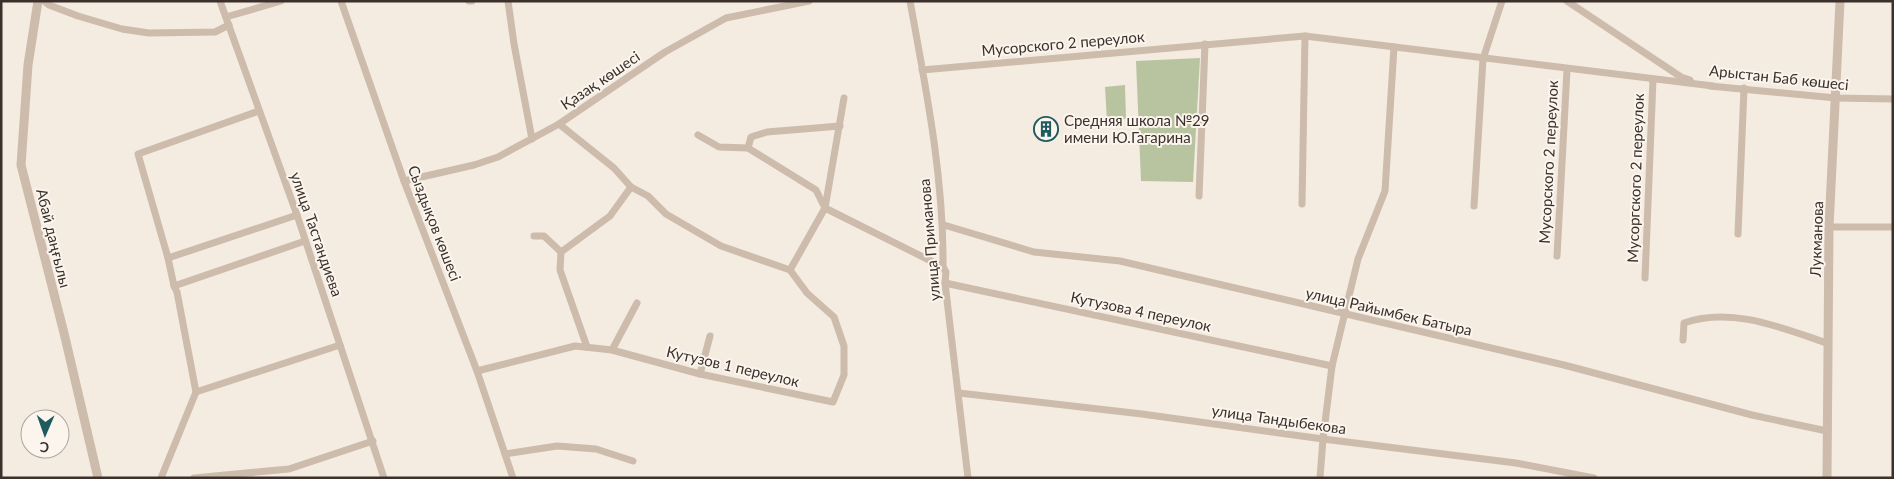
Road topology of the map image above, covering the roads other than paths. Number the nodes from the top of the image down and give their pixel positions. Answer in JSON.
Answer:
{"nodes":[{"id":1,"x":38,"y":1,"type":"edge"},
{"id":2,"x":44,"y":1,"type":"edge"},
{"id":3,"x":220,"y":1,"type":"edge"},
{"id":4,"x":281,"y":1,"type":"edge"},
{"id":5,"x":341,"y":1,"type":"edge"},
{"id":6,"x":508,"y":1,"type":"edge"},
{"id":7,"x":809,"y":1,"type":"edge"},
{"id":8,"x":910,"y":1,"type":"edge"},
{"id":9,"x":1502,"y":1,"type":"edge"},
{"id":10,"x":1566,"y":1,"type":"edge"},
{"id":11,"x":1840,"y":1,"type":"edge"},
{"id":12,"x":226,"y":18,"type":"junction"},
{"id":13,"x":228,"y":25,"type":"junction"},
{"id":14,"x":1304,"y":36,"type":"junction"},
{"id":15,"x":1205,"y":44,"type":"junction"},
{"id":16,"x":1394,"y":47,"type":"junction"},
{"id":17,"x":1484,"y":60,"type":"junction"},
{"id":18,"x":922,"y":70,"type":"junction"},
{"id":19,"x":1567,"y":70,"type":"junction"},
{"id":20,"x":1653,"y":79,"type":"junction"},
{"id":21,"x":1713,"y":86,"type":"junction"},
{"id":22,"x":1744,"y":88,"type":"junction"},
{"id":23,"x":844,"y":98,"type":"dead end"},
{"id":24,"x":1836,"y":98,"type":"junction"},
{"id":25,"x":1893,"y":100,"type":"edge"},
{"id":26,"x":260,"y":111,"type":"junction"},
{"id":27,"x":559,"y":124,"type":"junction"},
{"id":28,"x":840,"y":126,"type":"junction"},
{"id":29,"x":698,"y":135,"type":"dead end"},
{"id":30,"x":532,"y":140,"type":"junction"},
{"id":31,"x":748,"y":148,"type":"junction"},
{"id":32,"x":404,"y":181,"type":"junction"},
{"id":33,"x":631,"y":187,"type":"junction"},
{"id":34,"x":1199,"y":196,"type":"dead end"},
{"id":35,"x":1302,"y":204,"type":"dead end"},
{"id":36,"x":1474,"y":206,"type":"dead end"},
{"id":37,"x":824,"y":208,"type":"junction"},
{"id":38,"x":297,"y":215,"type":"junction"},
{"id":39,"x":944,"y":225,"type":"junction"},
{"id":40,"x":1829,"y":227,"type":"junction"},
{"id":41,"x":1893,"y":227,"type":"edge"},
{"id":42,"x":1738,"y":234,"type":"dead end"},
{"id":43,"x":534,"y":236,"type":"dead end"},
{"id":44,"x":305,"y":241,"type":"junction"},
{"id":45,"x":561,"y":252,"type":"junction"},
{"id":46,"x":1556,"y":256,"type":"dead end"},
{"id":47,"x":168,"y":258,"type":"junction"},
{"id":48,"x":943,"y":267,"type":"junction"},
{"id":49,"x":790,"y":270,"type":"junction"},
{"id":50,"x":1645,"y":278,"type":"dead end"},
{"id":51,"x":945,"y":284,"type":"junction"},
{"id":52,"x":174,"y":286,"type":"junction"},
{"id":53,"x":637,"y":303,"type":"dead end"},
{"id":54,"x":1344,"y":315,"type":"junction"},
{"id":55,"x":710,"y":336,"type":"dead end"},
{"id":56,"x":1683,"y":340,"type":"dead end"},
{"id":57,"x":1827,"y":343,"type":"junction"},
{"id":58,"x":340,"y":345,"type":"junction"},
{"id":59,"x":587,"y":347,"type":"junction"},
{"id":60,"x":612,"y":350,"type":"junction"},
{"id":61,"x":1332,"y":366,"type":"junction"},
{"id":62,"x":477,"y":371,"type":"junction"},
{"id":63,"x":700,"y":374,"type":"junction"},
{"id":64,"x":196,"y":392,"type":"junction"},
{"id":65,"x":959,"y":393,"type":"junction"},
{"id":66,"x":1827,"y":431,"type":"junction"},
{"id":67,"x":1323,"y":439,"type":"junction"},
{"id":68,"x":373,"y":441,"type":"junction"},
{"id":69,"x":505,"y":454,"type":"junction"},
{"id":70,"x":633,"y":461,"type":"dead end"},
{"id":71,"x":968,"y":477,"type":"edge"},
{"id":72,"x":98,"y":478,"type":"edge"},
{"id":73,"x":161,"y":478,"type":"edge"},
{"id":74,"x":194,"y":478,"type":"edge"},
{"id":75,"x":384,"y":478,"type":"edge"},
{"id":76,"x":513,"y":478,"type":"edge"},
{"id":77,"x":977,"y":478,"type":"edge"},
{"id":78,"x":1320,"y":478,"type":"edge"},
{"id":79,"x":1594,"y":478,"type":"edge"},
{"id":80,"x":1827,"y":478,"type":"edge"}],
"edges":[{"from":1,"to":72,"type":"street","name":"Абай даңғылы"},
{"from":2,"to":13,"type":"street"},
{"from":3,"to":12,"type":"street","name":"улица Тастандиева"},
{"from":4,"to":12,"type":"street"},
{"from":5,"to":32,"type":"street","name":"Сыздықов көшесі"},
{"from":6,"to":30,"type":"street"},
{"from":7,"to":27,"type":"street","name":"Қазақ көшесі"},
{"from":8,"to":18,"type":"street","name":"улица Приманова"},
{"from":9,"to":17,"type":"street"},
{"from":10,"to":21,"type":"street","name":"Арыстан Баб көшесі"},
{"from":11,"to":24,"type":"street","name":"Лукманова"},
{"from":12,"to":13,"type":"street","name":"улица Тастандиева"},
{"from":13,"to":26,"type":"street","name":"улица Тастандиева"},
{"from":14,"to":15,"type":"street","name":"Мусорского 2 переулок"},
{"from":14,"to":16,"type":"street","name":"Мусорского 2 переулок"},
{"from":14,"to":35,"type":"street"},
{"from":15,"to":18,"type":"street","name":"Мусорского 2 переулок"},
{"from":15,"to":34,"type":"street"},
{"from":16,"to":17,"type":"street","name":"Мусорского 2 переулок"},
{"from":16,"to":54,"type":"street"},
{"from":17,"to":19,"type":"street","name":"Мусорского 2 переулок"},
{"from":17,"to":36,"type":"street"},
{"from":18,"to":39,"type":"street","name":"улица Приманова"},
{"from":19,"to":20,"type":"street","name":"Мусорского 2 переулок"},
{"from":19,"to":46,"type":"street","name":"Мусорского 2 переулок"},
{"from":20,"to":21,"type":"street","name":"Мусорского 2 переулок"},
{"from":20,"to":50,"type":"street","name":"Мусоргского 2 переулок"},
{"from":21,"to":22,"type":"street","name":"Арыстан Баб көшесі"},
{"from":22,"to":24,"type":"street","name":"Арыстан Баб көшесі"},
{"from":22,"to":42,"type":"street"},
{"from":23,"to":28,"type":"street"},
{"from":24,"to":25,"type":"street","name":"Арыстан Баб көшесі"},
{"from":24,"to":40,"type":"street","name":"Лукманова"},
{"from":26,"to":38,"type":"street","name":"улица Тастандиева"},
{"from":26,"to":47,"type":"street"},
{"from":27,"to":30,"type":"street","name":"Қазақ көшесі"},
{"from":27,"to":33,"type":"street"},
{"from":28,"to":31,"type":"street"},
{"from":28,"to":37,"type":"street"},
{"from":29,"to":31,"type":"street"},
{"from":30,"to":32,"type":"street","name":"Қазақ көшесі"},
{"from":31,"to":37,"type":"street"},
{"from":32,"to":62,"type":"street","name":"Сыздықов көшесі"},
{"from":33,"to":45,"type":"street"},
{"from":33,"to":49,"type":"street"},
{"from":37,"to":48,"type":"street"},
{"from":37,"to":49,"type":"street"},
{"from":38,"to":44,"type":"street","name":"улица Тастандиева"},
{"from":38,"to":47,"type":"street"},
{"from":39,"to":48,"type":"street","name":"улица Приманова"},
{"from":39,"to":54,"type":"street","name":"улица Райымбек Батыра"},
{"from":40,"to":41,"type":"street"},
{"from":40,"to":57,"type":"street","name":"Лукманова"},
{"from":43,"to":45,"type":"street"},
{"from":44,"to":52,"type":"street"},
{"from":44,"to":58,"type":"street","name":"улица Тастандиева"},
{"from":45,"to":59,"type":"street"},
{"from":47,"to":52,"type":"street"},
{"from":48,"to":51,"type":"street","name":"улица Приманова"},
{"from":49,"to":63,"type":"street","name":"Кутузов 1 переулок"},
{"from":51,"to":61,"type":"street","name":"Кутузова 4 переулок"},
{"from":51,"to":65,"type":"street","name":"улица Приманова"},
{"from":52,"to":64,"type":"street"},
{"from":53,"to":60,"type":"street"},
{"from":54,"to":61,"type":"street"},
{"from":54,"to":66,"type":"street","name":"улица Райымбек Батыра"},
{"from":55,"to":63,"type":"street"},
{"from":56,"to":57,"type":"street"},
{"from":57,"to":66,"type":"street","name":"Лукманова"},
{"from":58,"to":64,"type":"street"},
{"from":58,"to":68,"type":"street","name":"улица Тастандиева"},
{"from":59,"to":60,"type":"street","name":"Кутузов 1 переулок"},
{"from":59,"to":62,"type":"street","name":"Кутузов 1 переулок"},
{"from":60,"to":63,"type":"street","name":"Кутузов 1 переулок"},
{"from":61,"to":67,"type":"street"},
{"from":62,"to":69,"type":"street","name":"Сыздықов көшесі"},
{"from":64,"to":73,"type":"street"},
{"from":65,"to":67,"type":"street","name":"улица Тандыбекова"},
{"from":65,"to":71,"type":"street","name":"улица Приманова"},
{"from":66,"to":80,"type":"street","name":"Лукманова"},
{"from":67,"to":78,"type":"street"},
{"from":67,"to":79,"type":"street","name":"улица Тандыбекова"},
{"from":68,"to":74,"type":"street"},
{"from":68,"to":75,"type":"street","name":"улица Тастандиева"},
{"from":69,"to":70,"type":"street"},
{"from":69,"to":76,"type":"street","name":"Сыздықов көшесі"},
{"from":71,"to":77,"type":"street"}]}
